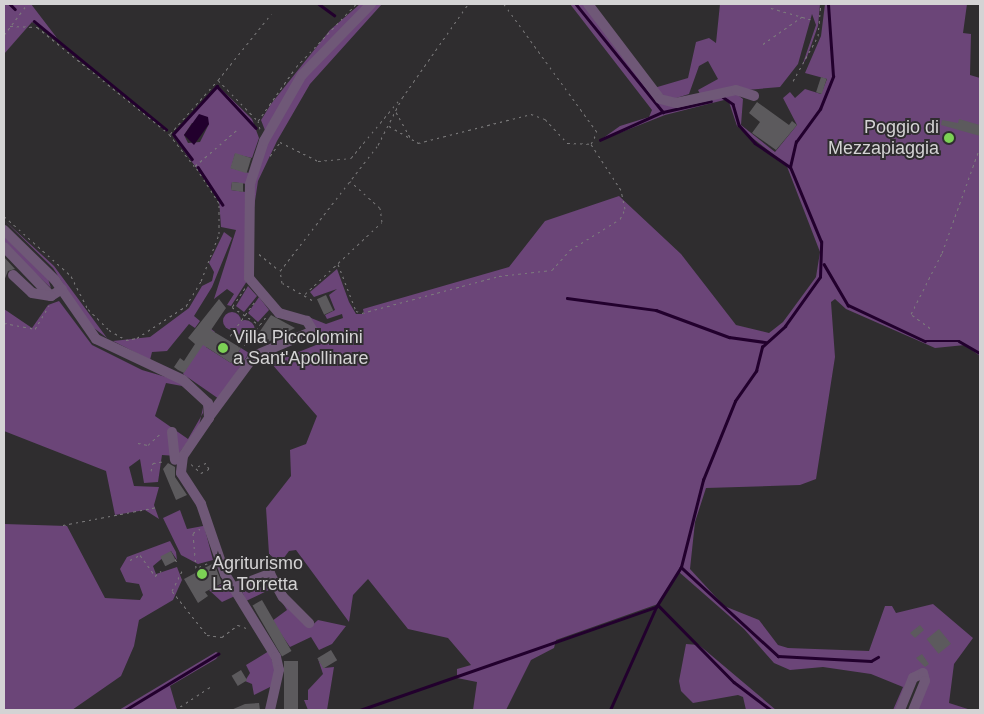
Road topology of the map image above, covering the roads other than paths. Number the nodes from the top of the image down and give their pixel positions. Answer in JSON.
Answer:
{"nodes":[{"id":1,"x":371,"y":4,"type":"edge"},
{"id":2,"x":588,"y":4,"type":"edge"},
{"id":3,"x":754,"y":96,"type":"dead end"},
{"id":4,"x":4,"y":230,"type":"edge"},
{"id":5,"x":4,"y":247,"type":"edge"},
{"id":6,"x":13,"y":275,"type":"dead end"},
{"id":7,"x":62,"y":290,"type":"junction"},
{"id":8,"x":51,"y":296,"type":"junction"},
{"id":9,"x":209,"y":418,"type":"junction"},
{"id":10,"x":172,"y":432,"type":"road end"},
{"id":11,"x":174,"y":460,"type":"junction"},
{"id":12,"x":233,"y":588,"type":"junction"},
{"id":13,"x":309,"y":623,"type":"dead end"},
{"id":14,"x":270,"y":710,"type":"edge"},
{"id":15,"x":900,"y":710,"type":"edge"},
{"id":16,"x":913,"y":710,"type":"edge"}],
"edges":[{"from":1,"to":9,"type":"street"},
{"from":2,"to":3,"type":"street"},
{"from":4,"to":7,"type":"street"},
{"from":5,"to":8,"type":"street"},
{"from":6,"to":8,"type":"street"},
{"from":7,"to":8,"type":"street"},
{"from":7,"to":9,"type":"street"},
{"from":9,"to":11,"type":"street"},
{"from":10,"to":11,"type":"street"},
{"from":11,"to":12,"type":"street"},
{"from":12,"to":13,"type":"street"},
{"from":12,"to":14,"type":"street"},
{"from":15,"to":16,"type":"street"}]}
